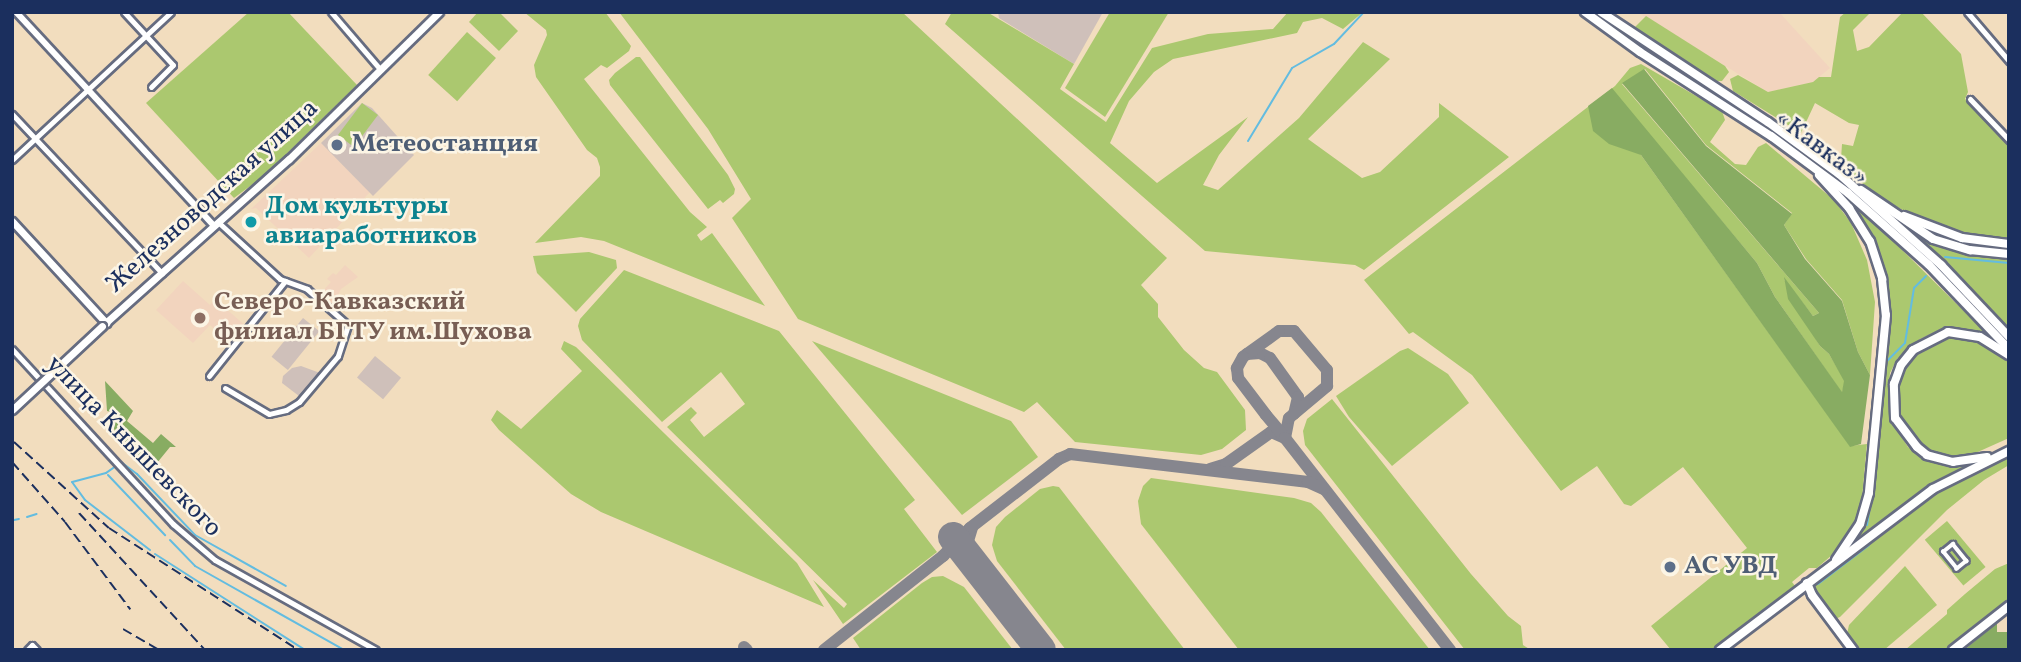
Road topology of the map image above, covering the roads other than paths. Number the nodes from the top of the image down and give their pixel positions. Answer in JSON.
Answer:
{"nodes":[{"id":1,"x":16,"y":12,"type":"edge"},
{"id":2,"x":124,"y":12,"type":"edge"},
{"id":3,"x":171,"y":12,"type":"edge"},
{"id":4,"x":331,"y":12,"type":"edge"},
{"id":5,"x":439,"y":12,"type":"edge"},
{"id":6,"x":1584,"y":12,"type":"edge"},
{"id":7,"x":1600,"y":12,"type":"edge"},
{"id":8,"x":1967,"y":12,"type":"edge"},
{"id":9,"x":1598,"y":22,"type":"junction"},
{"id":10,"x":146,"y":36,"type":"junction"},
{"id":11,"x":2009,"y":61,"type":"edge"},
{"id":12,"x":380,"y":69,"type":"junction"},
{"id":13,"x":1690,"y":71,"type":"junction"},
{"id":14,"x":150,"y":87,"type":"dead end"},
{"id":15,"x":88,"y":90,"type":"junction"},
{"id":16,"x":1712,"y":98,"type":"junction"},
{"id":17,"x":1970,"y":99,"type":"dead end"},
{"id":18,"x":12,"y":114,"type":"edge"},
{"id":19,"x":2009,"y":127,"type":"edge"},
{"id":20,"x":2002,"y":133,"type":"junction"},
{"id":21,"x":35,"y":139,"type":"junction"},
{"id":22,"x":2009,"y":140,"type":"edge"},
{"id":23,"x":1788,"y":148,"type":"junction"},
{"id":24,"x":12,"y":160,"type":"edge"},
{"id":25,"x":1839,"y":174,"type":"junction"},
{"id":26,"x":12,"y":221,"type":"edge"},
{"id":27,"x":216,"y":223,"type":"junction"},
{"id":28,"x":2009,"y":244,"type":"edge"},
{"id":29,"x":2009,"y":254,"type":"edge"},
{"id":30,"x":162,"y":273,"type":"junction"},
{"id":31,"x":285,"y":281,"type":"junction"},
{"id":32,"x":104,"y":324,"type":"junction"},
{"id":33,"x":2009,"y":337,"type":"edge"},
{"id":34,"x":12,"y":349,"type":"edge"},
{"id":35,"x":2009,"y":349,"type":"edge"},
{"id":36,"x":2009,"y":355,"type":"edge"},
{"id":37,"x":209,"y":376,"type":"dead end"},
{"id":38,"x":225,"y":388,"type":"dead end"},
{"id":39,"x":12,"y":410,"type":"edge"},
{"id":40,"x":2009,"y":449,"type":"edge"},
{"id":41,"x":1836,"y":560,"type":"junction"},
{"id":42,"x":1967,"y":561,"type":"joint"},
{"id":43,"x":1807,"y":583,"type":"junction"},
{"id":44,"x":2009,"y":606,"type":"edge"},
{"id":45,"x":376,"y":650,"type":"edge"},
{"id":46,"x":1720,"y":650,"type":"edge"},
{"id":47,"x":1853,"y":650,"type":"edge"},
{"id":48,"x":1953,"y":650,"type":"edge"}],
"edges":[{"from":1,"to":15,"type":"street"},
{"from":2,"to":10,"type":"street"},
{"from":3,"to":10,"type":"street"},
{"from":4,"to":12,"type":"street"},
{"from":5,"to":12,"type":"main road","name":"Железноводская улица"},
{"from":6,"to":9,"type":"main road","name":"«Кавказ»"},
{"from":7,"to":9,"type":"main road"},
{"from":7,"to":13,"type":"main road","name":"«Кавказ»"},
{"from":8,"to":11,"type":"street"},
{"from":9,"to":16,"type":"main road","name":"«Кавказ»"},
{"from":10,"to":14,"type":"street"},
{"from":10,"to":15,"type":"street"},
{"from":12,"to":27,"type":"main road","name":"Железноводская улица"},
{"from":13,"to":16,"type":"main road"},
{"from":13,"to":25,"type":"main road","name":"«Кавказ»"},
{"from":15,"to":21,"type":"street"},
{"from":15,"to":27,"type":"street"},
{"from":16,"to":23,"type":"main road","name":"«Кавказ»"},
{"from":17,"to":20,"type":"street"},
{"from":18,"to":21,"type":"street"},
{"from":19,"to":20,"type":"street"},
{"from":20,"to":22,"type":"street"},
{"from":21,"to":24,"type":"street"},
{"from":21,"to":30,"type":"street"},
{"from":23,"to":35,"type":"main road","name":"«Кавказ»"},
{"from":23,"to":41,"type":"main road"},
{"from":25,"to":28,"type":"main road"},
{"from":25,"to":29,"type":"main road"},
{"from":25,"to":33,"type":"main road","name":"«Кавказ»"},
{"from":26,"to":32,"type":"main road"},
{"from":27,"to":30,"type":"main road","name":"Железноводская улица"},
{"from":27,"to":31,"type":"street"},
{"from":30,"to":32,"type":"main road","name":"Железноводская улица"},
{"from":31,"to":37,"type":"street"},
{"from":31,"to":38,"type":"street"},
{"from":32,"to":39,"type":"main road","name":"Железноводская улица","bridge":true},
{"from":34,"to":45,"type":"street","name":"улица Кнышевского"},
{"from":36,"to":40,"type":"main road"},
{"from":40,"to":41,"type":"main road"},
{"from":41,"to":43,"type":"main road"},
{"from":42,"to":42,"type":"street"},
{"from":43,"to":46,"type":"main road"},
{"from":43,"to":47,"type":"main road"},
{"from":44,"to":48,"type":"main road"}]}
